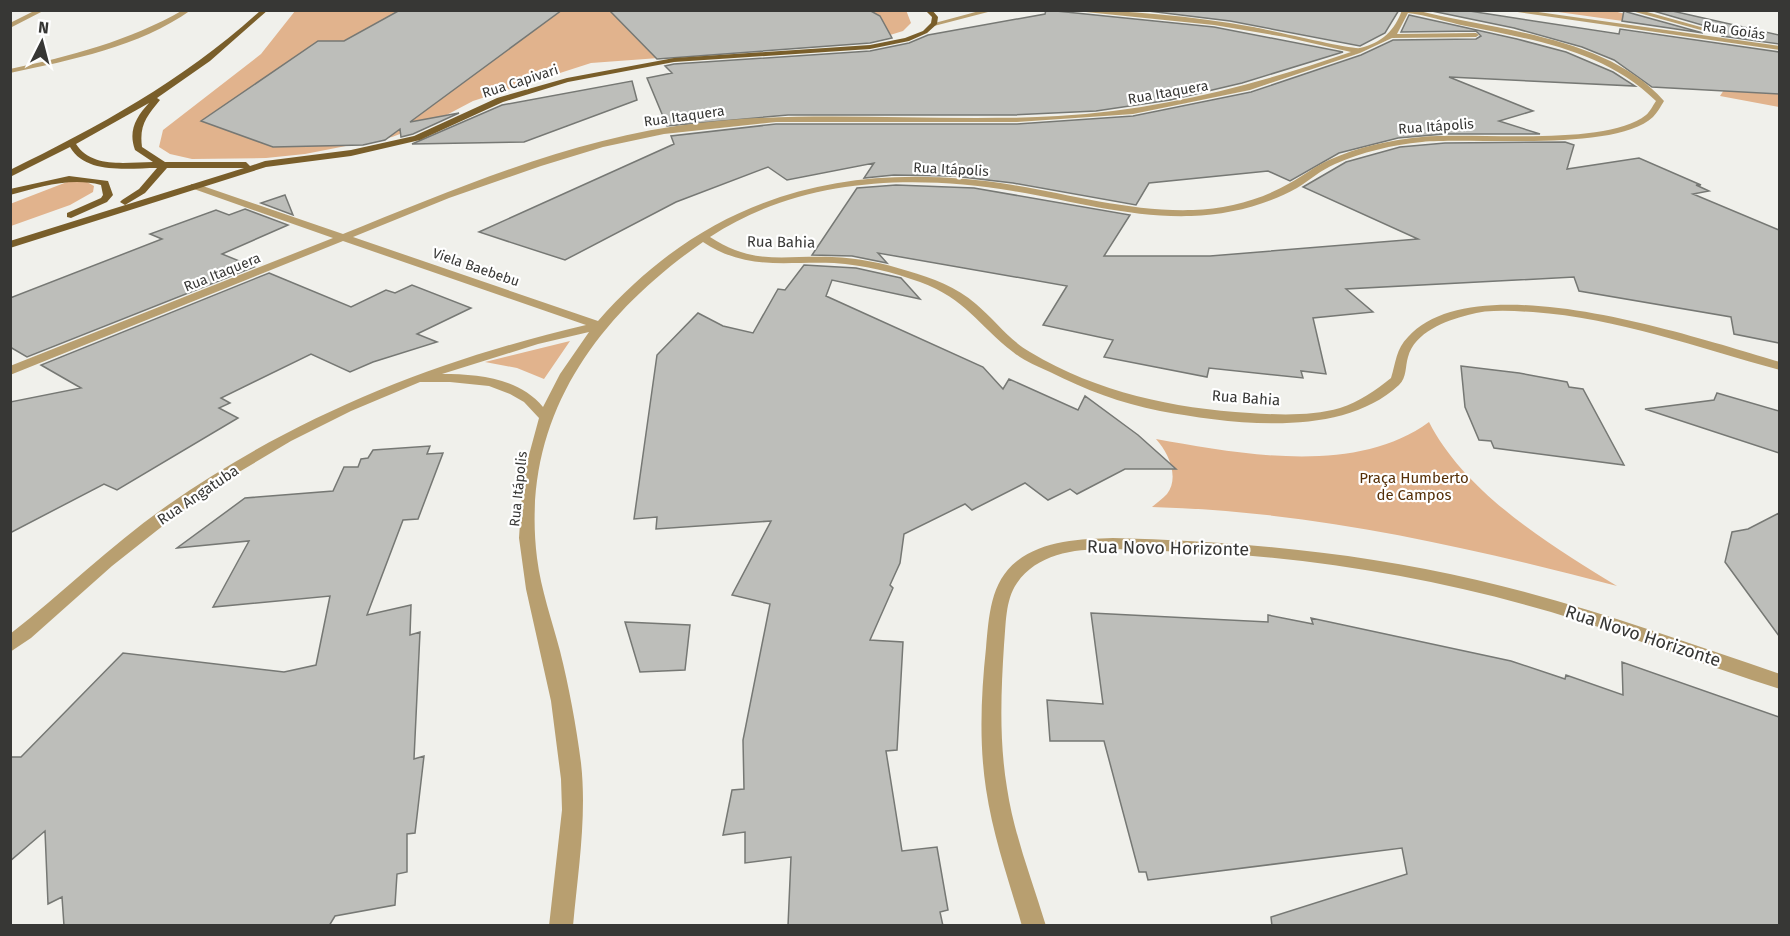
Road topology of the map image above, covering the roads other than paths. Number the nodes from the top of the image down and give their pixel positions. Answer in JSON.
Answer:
{"nodes":[{"id":1,"x":42,"y":10,"type":"edge"},
{"id":2,"x":188,"y":10,"type":"edge"},
{"id":3,"x":265,"y":10,"type":"edge"},
{"id":4,"x":928,"y":10,"type":"edge"},
{"id":5,"x":969,"y":10,"type":"edge"},
{"id":6,"x":1069,"y":10,"type":"edge"},
{"id":7,"x":1507,"y":10,"type":"edge"},
{"id":8,"x":1631,"y":10,"type":"edge"},
{"id":9,"x":993,"y":11,"type":"edge"},
{"id":10,"x":1406,"y":11,"type":"edge"},
{"id":11,"x":985,"y":12,"type":"edge"},
{"id":12,"x":934,"y":24,"type":"junction"},
{"id":13,"x":10,"y":26,"type":"edge"},
{"id":14,"x":1392,"y":36,"type":"junction"},
{"id":15,"x":1521,"y":38,"type":"junction"},
{"id":16,"x":1762,"y":47,"type":"junction"},
{"id":17,"x":1779,"y":48,"type":"edge"},
{"id":18,"x":1357,"y":51,"type":"junction"},
{"id":19,"x":10,"y":71,"type":"edge"},
{"id":20,"x":170,"y":87,"type":"junction"},
{"id":21,"x":72,"y":144,"type":"junction"},
{"id":22,"x":265,"y":164,"type":"junction"},
{"id":23,"x":164,"y":166,"type":"junction"},
{"id":24,"x":10,"y":174,"type":"edge"},
{"id":25,"x":194,"y":186,"type":"junction"},
{"id":26,"x":10,"y":192,"type":"edge"},
{"id":27,"x":105,"y":214,"type":"junction"},
{"id":28,"x":343,"y":236,"type":"junction"},
{"id":29,"x":702,"y":237,"type":"junction"},
{"id":30,"x":10,"y":243,"type":"edge"},
{"id":31,"x":600,"y":326,"type":"junction"},
{"id":32,"x":1779,"y":366,"type":"edge"},
{"id":33,"x":10,"y":371,"type":"edge"},
{"id":34,"x":409,"y":381,"type":"junction"},
{"id":35,"x":545,"y":417,"type":"junction"},
{"id":36,"x":10,"y":645,"type":"edge"},
{"id":37,"x":1779,"y":682,"type":"edge"},
{"id":38,"x":561,"y":926,"type":"edge"},
{"id":39,"x":1034,"y":926,"type":"edge"}],
"edges":[{"from":1,"to":13,"type":"street"},
{"from":2,"to":19,"type":"street"},
{"from":3,"to":20,"type":"main road"},
{"from":4,"to":12,"type":"main road"},
{"from":5,"to":11,"type":"street"},
{"from":6,"to":18,"type":"street"},
{"from":7,"to":16,"type":"street","name":"Rua Goiás"},
{"from":8,"to":16,"type":"street"},
{"from":9,"to":11,"type":"street"},
{"from":10,"to":14,"type":"street"},
{"from":10,"to":15,"type":"street","name":"Rua Itápolis"},
{"from":11,"to":12,"type":"street"},
{"from":12,"to":22,"type":"main road","name":"Rua Capivari"},
{"from":14,"to":15,"type":"street","name":"Rua Itaquera"},
{"from":14,"to":18,"type":"street","name":"Rua Itaquera"},
{"from":15,"to":29,"type":"street","name":"Rua Itápolis"},
{"from":16,"to":17,"type":"street","name":"Rua Goiás"},
{"from":18,"to":28,"type":"street","name":"Rua Itaquera"},
{"from":20,"to":21,"type":"main road"},
{"from":20,"to":23,"type":"main road"},
{"from":21,"to":23,"type":"main road"},
{"from":21,"to":24,"type":"main road"},
{"from":22,"to":23,"type":"main road"},
{"from":22,"to":25,"type":"main road","name":"Rua Capivari"},
{"from":23,"to":27,"type":"main road"},
{"from":25,"to":27,"type":"main road","name":"Rua Capivari"},
{"from":25,"to":28,"type":"street","name":"Viela Baebebu"},
{"from":26,"to":30,"type":"main road"},
{"from":27,"to":30,"type":"main road"},
{"from":28,"to":31,"type":"street","name":"Viela Baebebu"},
{"from":28,"to":33,"type":"street","name":"Rua Itaquera"},
{"from":29,"to":31,"type":"street","name":"Rua Itápolis"},
{"from":29,"to":32,"type":"street","name":"Rua Bahia"},
{"from":31,"to":34,"type":"street","name":"Rua Angatuba"},
{"from":31,"to":35,"type":"street","name":"Rua Itápolis"},
{"from":34,"to":35,"type":"street","name":"Rua Angatuba"},
{"from":34,"to":36,"type":"street","name":"Rua Angatuba"},
{"from":35,"to":38,"type":"street","name":"Rua Itápolis"},
{"from":37,"to":39,"type":"street","name":"Rua Novo Horizonte"}]}
